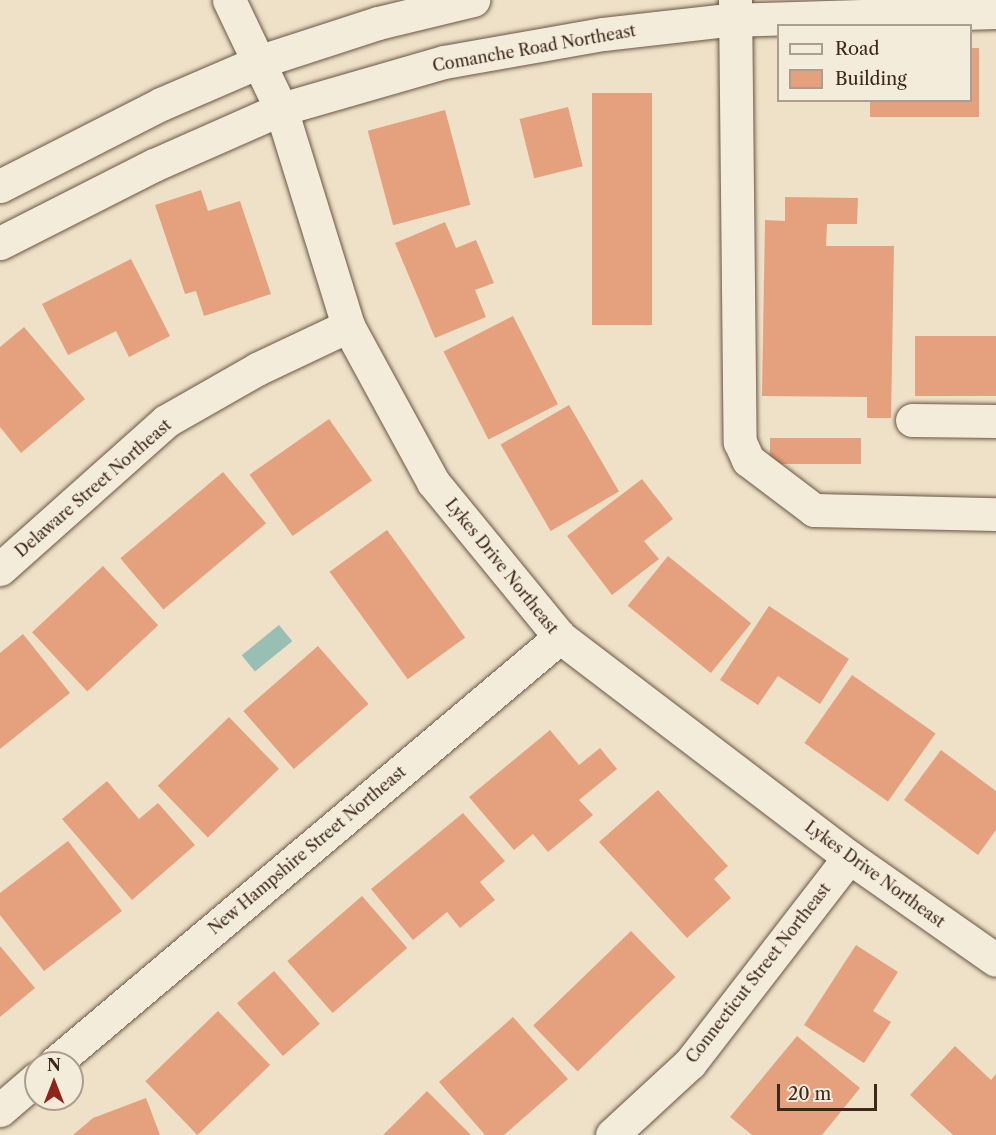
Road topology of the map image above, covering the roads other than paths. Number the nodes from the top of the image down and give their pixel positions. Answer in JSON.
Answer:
{"nodes":[{"id":1,"x":229,"y":0,"type":"edge"},
{"id":2,"x":473,"y":0,"type":"edge"},
{"id":3,"x":905,"y":6,"type":"edge"},
{"id":4,"x":735,"y":9,"type":"edge"},
{"id":5,"x":996,"y":12,"type":"edge"},
{"id":6,"x":261,"y":61,"type":"junction"},
{"id":7,"x":281,"y":109,"type":"junction"},
{"id":8,"x":0,"y":186,"type":"edge"},
{"id":9,"x":0,"y":243,"type":"edge"},
{"id":10,"x":348,"y":326,"type":"junction"},
{"id":11,"x":912,"y":420,"type":"dead end"},
{"id":12,"x":996,"y":421,"type":"edge"},
{"id":13,"x":996,"y":514,"type":"edge"},
{"id":14,"x":0,"y":569,"type":"edge"},
{"id":15,"x":560,"y":637,"type":"junction"},
{"id":16,"x":849,"y":857,"type":"junction"},
{"id":17,"x":996,"y":960,"type":"edge"},
{"id":18,"x":69,"y":1051,"type":"edge"},
{"id":19,"x":24,"y":1089,"type":"edge"},
{"id":20,"x":0,"y":1110,"type":"edge"},
{"id":21,"x":612,"y":1135,"type":"edge"}],
"edges":[{"from":1,"to":6,"type":"street","name":"Lykes Drive Northeast"},
{"from":2,"to":6,"type":"street"},
{"from":3,"to":4,"type":"street","name":"Comanche Road Northeast"},
{"from":3,"to":5,"type":"street","name":"Comanche Road Northeast"},
{"from":4,"to":7,"type":"street","name":"Comanche Road Northeast"},
{"from":4,"to":13,"type":"street"},
{"from":6,"to":7,"type":"street","name":"Lykes Drive Northeast"},
{"from":6,"to":8,"type":"street"},
{"from":7,"to":9,"type":"street","name":"Comanche Road Northeast"},
{"from":7,"to":10,"type":"street","name":"Lykes Drive Northeast"},
{"from":10,"to":14,"type":"street","name":"Delaware Street Northeast"},
{"from":10,"to":15,"type":"street","name":"Lykes Drive Northeast"},
{"from":11,"to":12,"type":"street"},
{"from":15,"to":16,"type":"street","name":"Lykes Drive Northeast"},
{"from":15,"to":18,"type":"street","name":"New Hampshire Street Northeast"},
{"from":16,"to":17,"type":"street","name":"Lykes Drive Northeast"},
{"from":16,"to":21,"type":"street","name":"Connecticut Street Northeast"},
{"from":19,"to":20,"type":"street"}]}
